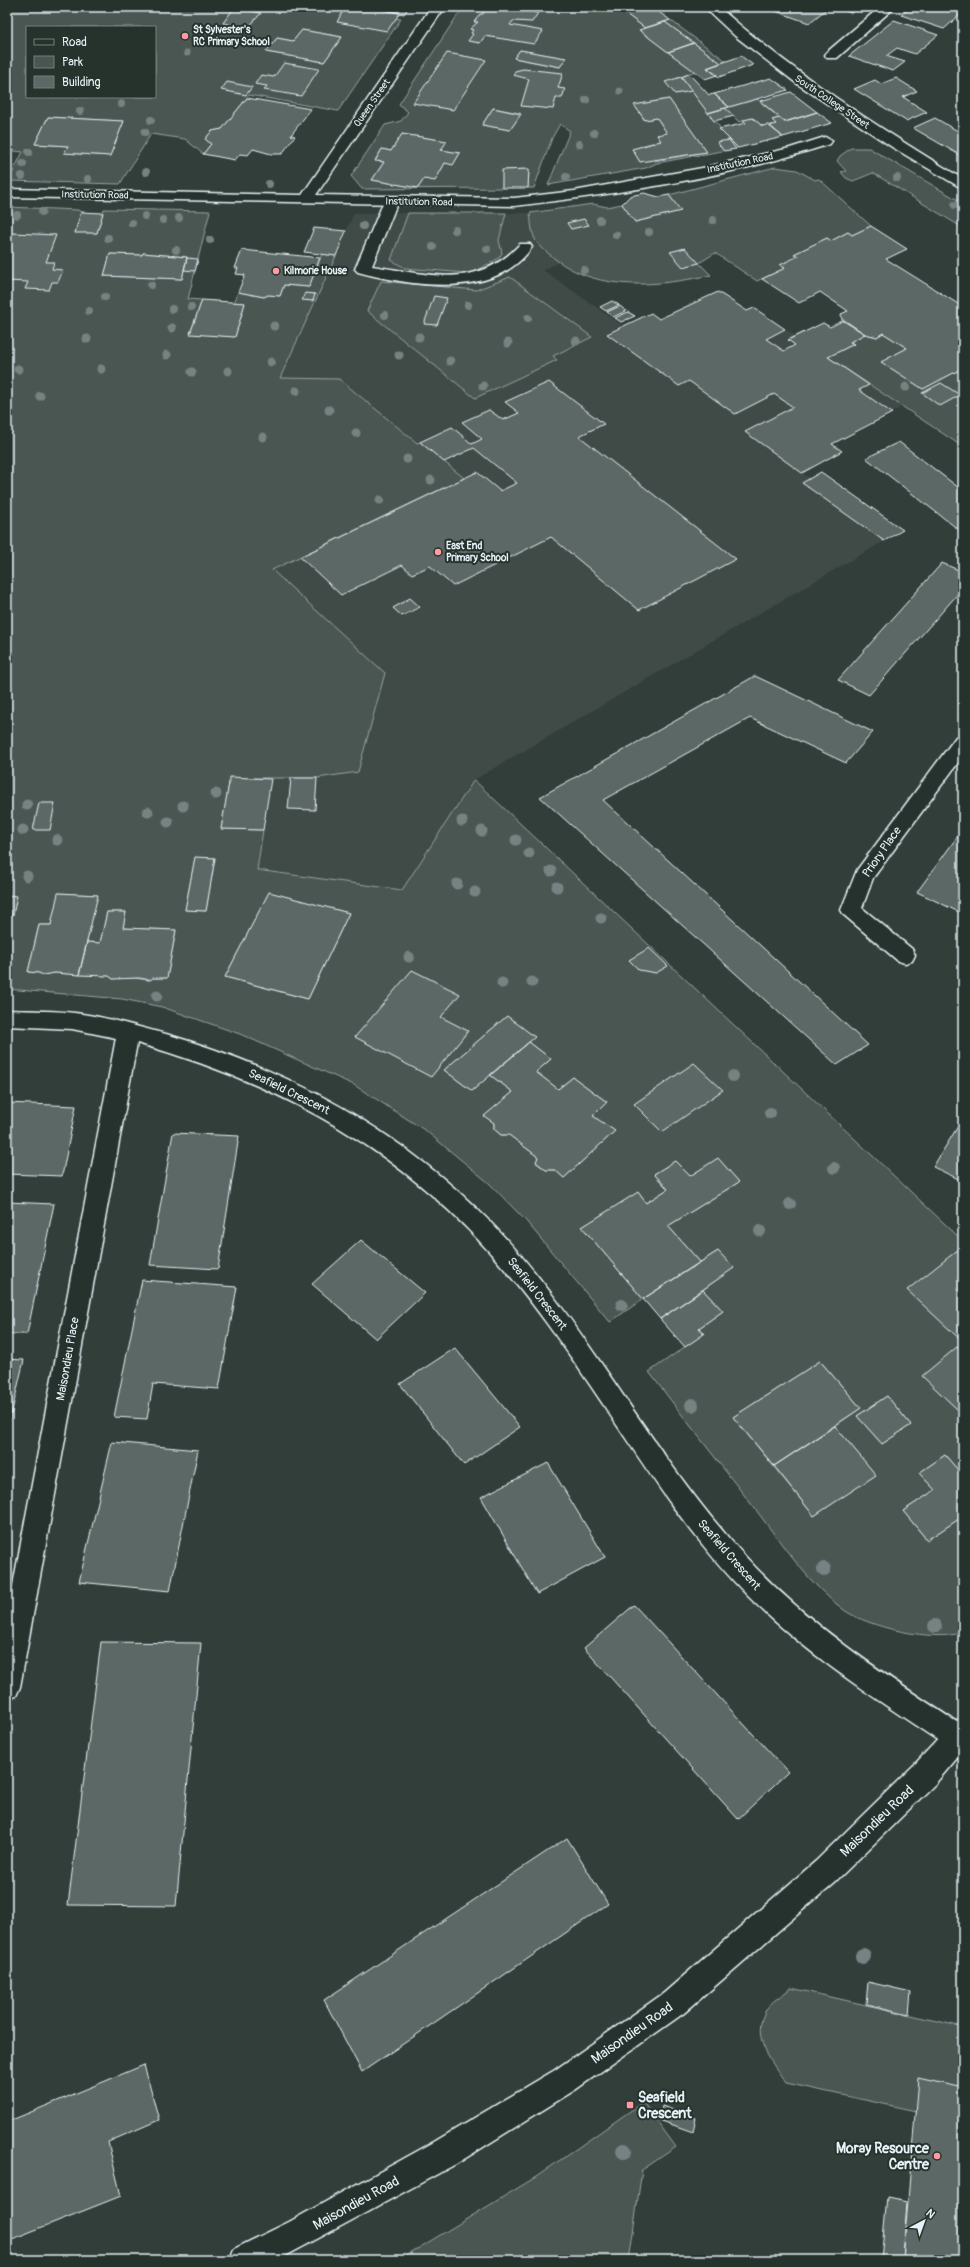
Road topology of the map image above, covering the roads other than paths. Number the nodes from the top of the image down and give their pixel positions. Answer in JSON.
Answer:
{"nodes":[{"id":1,"x":438,"y":7,"type":"edge"},
{"id":2,"x":711,"y":7,"type":"edge"},
{"id":3,"x":888,"y":7,"type":"edge"},
{"id":4,"x":832,"y":55,"type":"dead end"},
{"id":5,"x":825,"y":141,"type":"dead end"},
{"id":6,"x":963,"y":185,"type":"edge"},
{"id":7,"x":7,"y":193,"type":"edge"},
{"id":8,"x":306,"y":199,"type":"junction"},
{"id":9,"x":391,"y":201,"type":"junction"},
{"id":10,"x":525,"y":247,"type":"dead end"},
{"id":11,"x":963,"y":742,"type":"edge"},
{"id":12,"x":906,"y":955,"type":"dead end"},
{"id":13,"x":7,"y":1018,"type":"edge"},
{"id":14,"x":128,"y":1032,"type":"junction"},
{"id":15,"x":7,"y":1687,"type":"edge"},
{"id":16,"x":960,"y":1734,"type":"edge"},
{"id":17,"x":245,"y":2260,"type":"edge"}],
"edges":[{"from":1,"to":8,"type":"main road","name":"Queen Street"},
{"from":2,"to":6,"type":"main road","name":"South College Street"},
{"from":3,"to":4,"type":"main road"},
{"from":5,"to":9,"type":"main road","name":"Institution Road"},
{"from":7,"to":8,"type":"main road","name":"Institution Road"},
{"from":8,"to":9,"type":"main road","name":"Institution Road"},
{"from":9,"to":10,"type":"main road"},
{"from":11,"to":12,"type":"main road","name":"Priory Place"},
{"from":13,"to":14,"type":"main road","name":"Seafield Crescent"},
{"from":14,"to":15,"type":"main road","name":"Maisondieu Place"},
{"from":14,"to":16,"type":"main road","name":"Seafield Crescent"},
{"from":16,"to":17,"type":"main road","name":"Maisondieu Road"}]}
